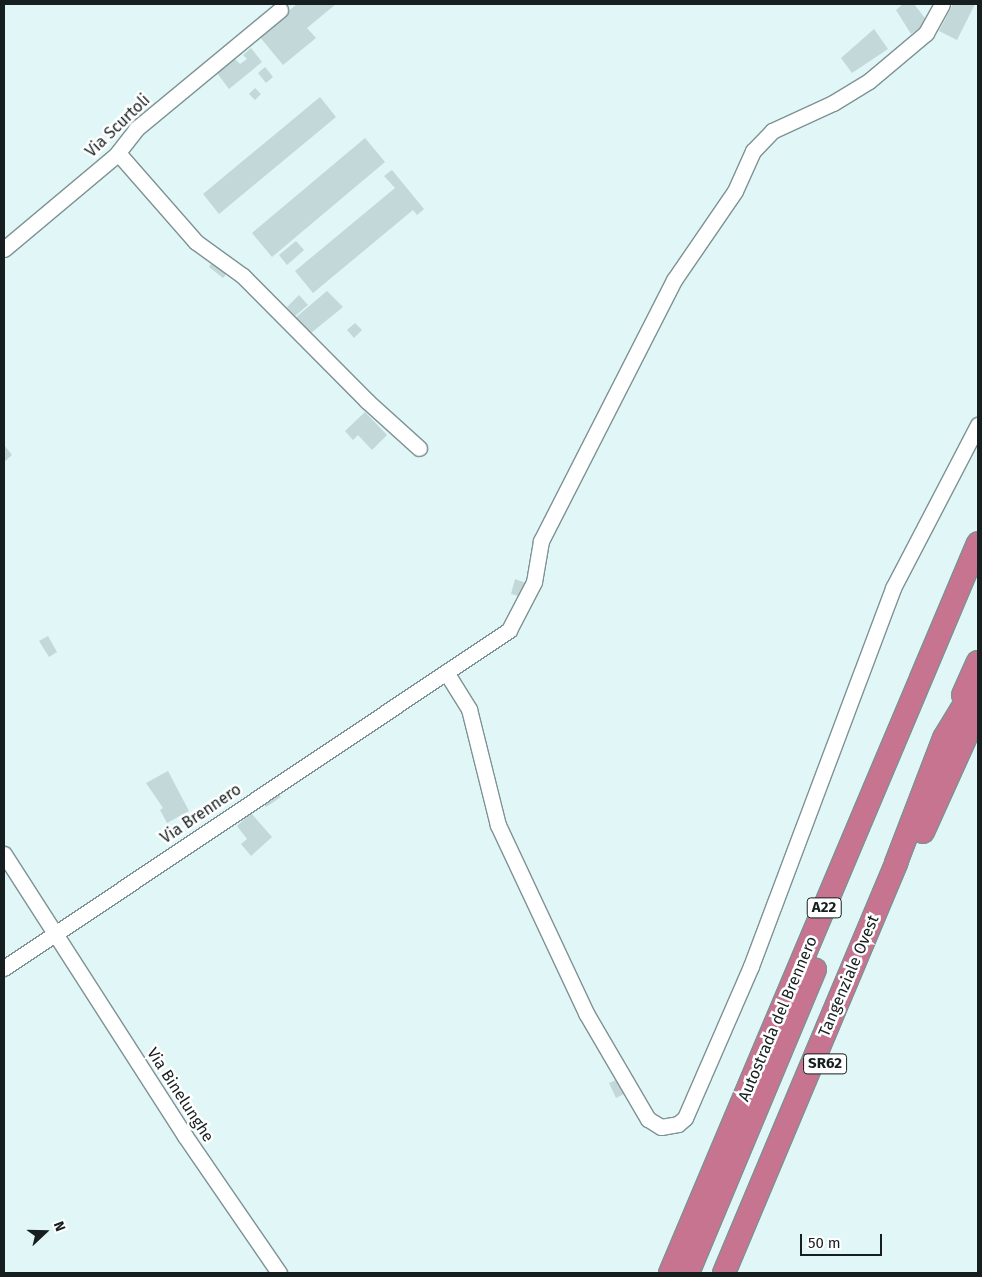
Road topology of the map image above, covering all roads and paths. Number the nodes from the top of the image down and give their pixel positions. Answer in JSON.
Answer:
{"nodes":[{"id":1,"x":942,"y":4,"type":"edge"},
{"id":2,"x":280,"y":10,"type":"dead end"},
{"id":3,"x":118,"y":153,"type":"junction"},
{"id":4,"x":4,"y":249,"type":"edge"},
{"id":5,"x":978,"y":425,"type":"edge"},
{"id":6,"x":419,"y":448,"type":"dead end"},
{"id":7,"x":978,"y":543,"type":"edge"},
{"id":8,"x":978,"y":579,"type":"edge"},
{"id":9,"x":978,"y":662,"type":"edge"},
{"id":10,"x":446,"y":672,"type":"junction"},
{"id":11,"x":978,"y":682,"type":"edge"},
{"id":12,"x":978,"y":710,"type":"edge"},
{"id":13,"x":944,"y":738,"type":"junction"},
{"id":14,"x":4,"y":854,"type":"edge"},
{"id":15,"x":54,"y":933,"type":"junction"},
{"id":16,"x":4,"y":968,"type":"edge"},
{"id":17,"x":279,"y":1273,"type":"edge"},
{"id":18,"x":670,"y":1273,"type":"edge"},
{"id":19,"x":688,"y":1273,"type":"edge"},
{"id":20,"x":724,"y":1273,"type":"edge"},
{"id":21,"x":737,"y":1273,"type":"edge"}],
"edges":[{"from":1,"to":10,"type":"street","name":"Via Brennero"},
{"from":2,"to":3,"type":"street","name":"Via Scurtoli"},
{"from":3,"to":4,"type":"street","name":"Via Scurtoli"},
{"from":3,"to":6,"type":"street"},
{"from":5,"to":10,"type":"street"},
{"from":7,"to":18,"type":"highway","name":"Autostrada del Brennero","number":"A22"},
{"from":8,"to":19,"type":"highway","name":"Autostrada del Brennero","number":"A22"},
{"from":9,"to":13,"type":"highway"},
{"from":10,"to":15,"type":"street","name":"Via Brennero"},
{"from":11,"to":13,"type":"highway","name":"Tangenziale Ovest","number":"SR62"},
{"from":12,"to":21,"type":"highway","name":"Tangenziale Ovest","number":"SR62"},
{"from":13,"to":20,"type":"highway","name":"Tangenziale Ovest","number":"SR62"},
{"from":14,"to":15,"type":"street","name":"Via Binelunghe"},
{"from":15,"to":16,"type":"street","name":"Via Brennero"},
{"from":15,"to":17,"type":"street","name":"Via Binelunghe"}]}
